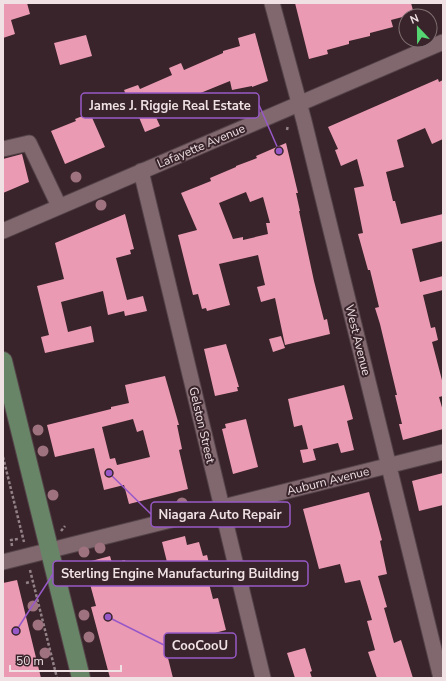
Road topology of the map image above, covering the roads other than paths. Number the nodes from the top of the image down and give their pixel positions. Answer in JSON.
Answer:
{"nodes":[{"id":1,"x":272,"y":3,"type":"edge"},
{"id":2,"x":443,"y":42,"type":"edge"},
{"id":3,"x":300,"y":104,"type":"junction"},
{"id":4,"x":3,"y":149,"type":"edge"},
{"id":5,"x":142,"y":171,"type":"junction"},
{"id":6,"x":59,"y":206,"type":"junction"},
{"id":7,"x":3,"y":231,"type":"edge"},
{"id":8,"x":3,"y":362,"type":"edge"},
{"id":9,"x":443,"y":452,"type":"edge"},
{"id":10,"x":388,"y":466,"type":"junction"},
{"id":11,"x":222,"y":508,"type":"junction"},
{"id":12,"x":50,"y":551,"type":"junction"},
{"id":13,"x":3,"y":562,"type":"edge"},
{"id":14,"x":81,"y":678,"type":"edge"},
{"id":15,"x":263,"y":678,"type":"edge"},
{"id":16,"x":441,"y":678,"type":"edge"}],
"edges":[{"from":1,"to":3,"type":"street","name":"West Avenue"},
{"from":2,"to":3,"type":"street","name":"Lafayette Avenue"},
{"from":3,"to":5,"type":"street","name":"Lafayette Avenue"},
{"from":3,"to":10,"type":"street","name":"West Avenue"},
{"from":4,"to":6,"type":"street"},
{"from":5,"to":6,"type":"street","name":"Lafayette Avenue"},
{"from":5,"to":11,"type":"street","name":"Gelston Street"},
{"from":6,"to":7,"type":"street","name":"Lafayette Avenue"},
{"from":8,"to":12,"type":"main road"},
{"from":9,"to":10,"type":"street","name":"Auburn Avenue"},
{"from":10,"to":11,"type":"street","name":"Auburn Avenue"},
{"from":10,"to":16,"type":"street","name":"West Avenue"},
{"from":11,"to":12,"type":"street","name":"Auburn Avenue"},
{"from":11,"to":15,"type":"street","name":"Gelston Street"},
{"from":12,"to":13,"type":"street","name":"Auburn Avenue"},
{"from":12,"to":14,"type":"main road"}]}
